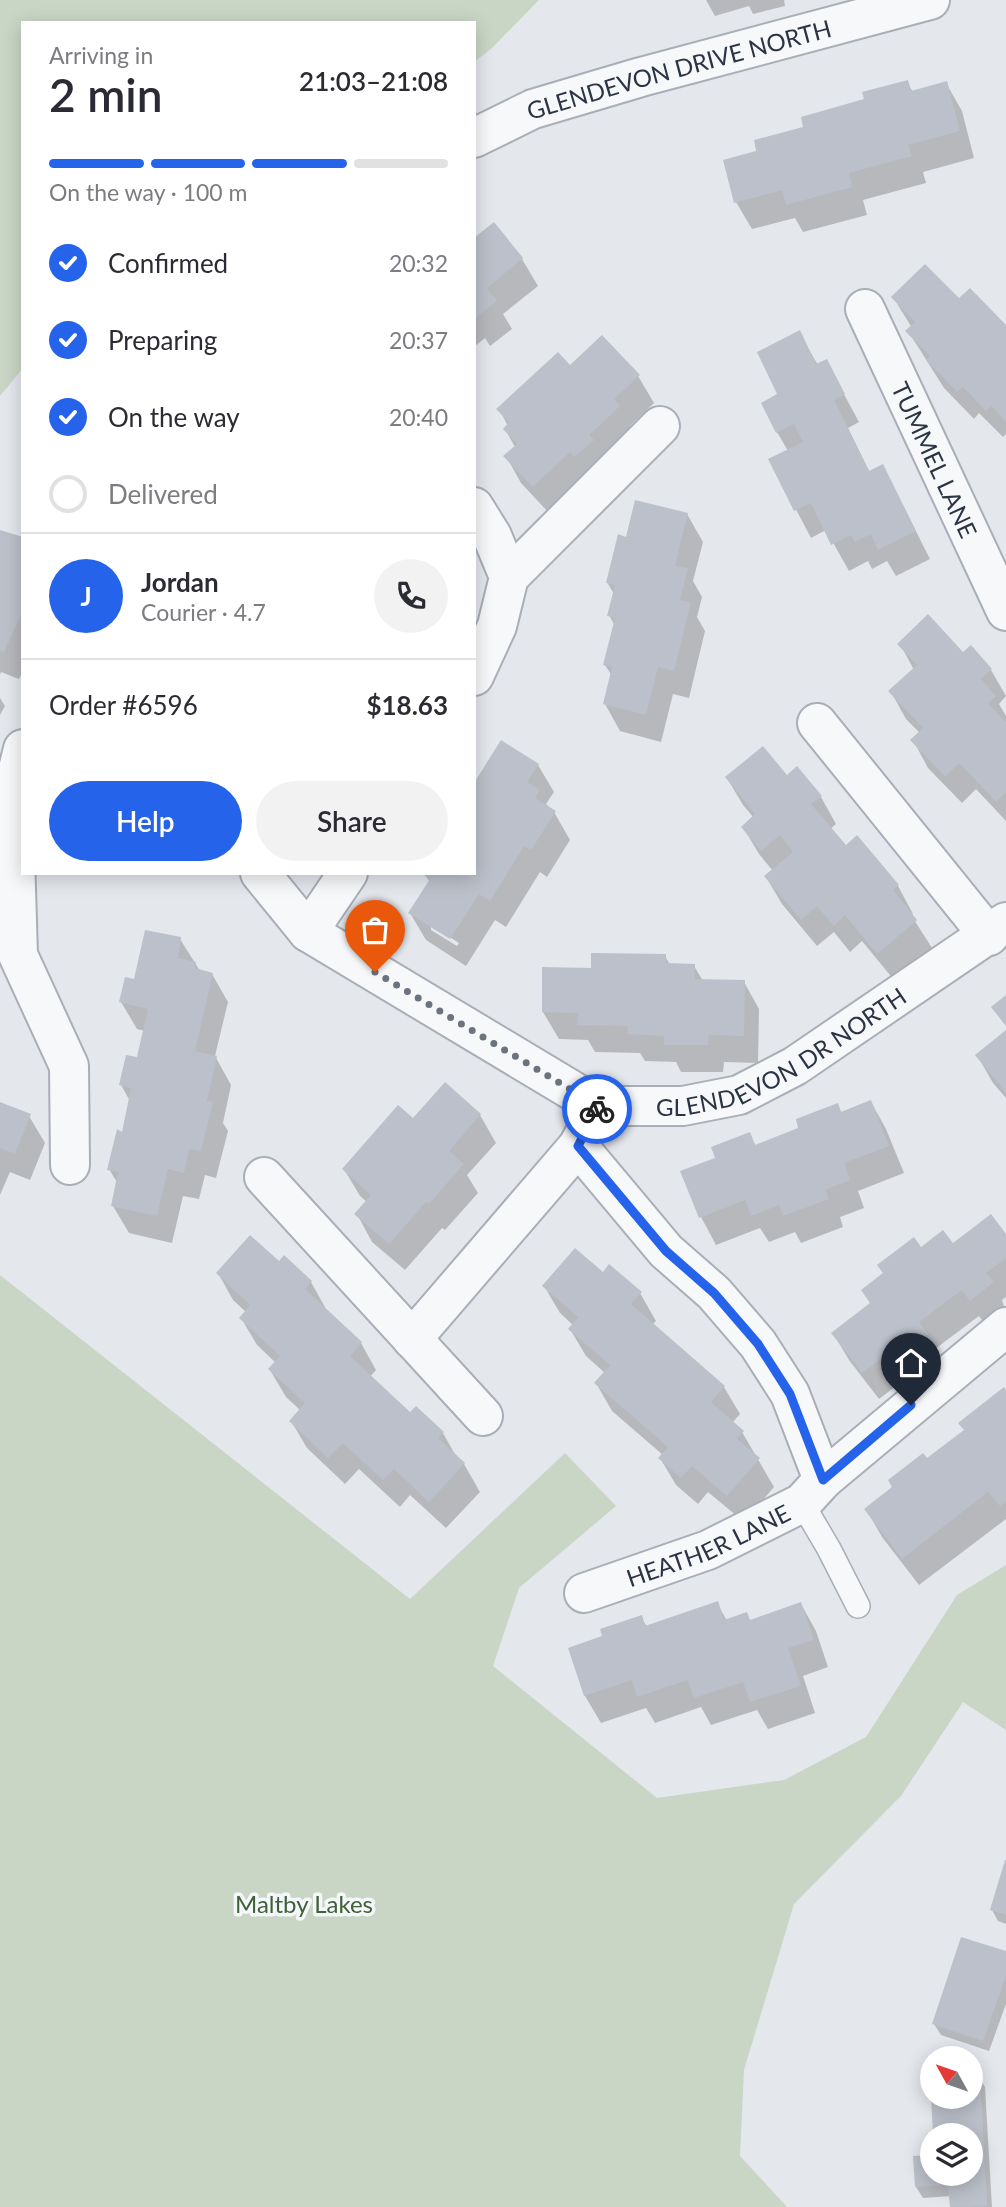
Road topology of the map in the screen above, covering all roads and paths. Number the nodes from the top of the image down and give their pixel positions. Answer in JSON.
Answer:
{"nodes":[{"id":1,"x":930,"y":0,"type":"edge"},
{"id":2,"x":476,"y":137,"type":"edge"},
{"id":3,"x":865,"y":309,"type":"dead end"},
{"id":4,"x":660,"y":426,"type":"dead end"},
{"id":5,"x":476,"y":509,"type":"edge"},
{"id":6,"x":509,"y":577,"type":"junction"},
{"id":7,"x":1006,"y":611,"type":"edge"},
{"id":8,"x":476,"y":672,"type":"edge"},
{"id":9,"x":817,"y":723,"type":"dead end"},
{"id":10,"x":21,"y":757,"type":"edge"},
{"id":11,"x":262,"y":875,"type":"edge"},
{"id":12,"x":347,"y":875,"type":"edge"},
{"id":13,"x":997,"y":929,"type":"edge"},
{"id":14,"x":308,"y":932,"type":"junction"},
{"id":15,"x":9,"y":953,"type":"edge"},
{"id":16,"x":598,"y":1106,"type":"junction"},
{"id":17,"x":578,"y":1146,"type":"junction"},
{"id":18,"x":70,"y":1165,"type":"dead end"},
{"id":19,"x":264,"y":1177,"type":"dead end"},
{"id":20,"x":1006,"y":1327,"type":"edge"},
{"id":21,"x":412,"y":1339,"type":"junction"},
{"id":22,"x":483,"y":1416,"type":"dead end"},
{"id":23,"x":813,"y":1491,"type":"junction"},
{"id":24,"x":584,"y":1593,"type":"dead end"},
{"id":25,"x":858,"y":1606,"type":"dead end"}],
"edges":[{"from":1,"to":2,"type":"street","name":"GLENDEVON DRIVE NORTH"},
{"from":3,"to":7,"type":"street","name":"TUMMEL LANE"},
{"from":4,"to":6,"type":"street"},
{"from":5,"to":6,"type":"street"},
{"from":6,"to":8,"type":"street"},
{"from":9,"to":13,"type":"street"},
{"from":10,"to":15,"type":"street"},
{"from":11,"to":14,"type":"street"},
{"from":12,"to":14,"type":"street"},
{"from":13,"to":16,"type":"street","name":"GLENDEVON DR NORTH"},
{"from":14,"to":16,"type":"street"},
{"from":15,"to":18,"type":"street"},
{"from":16,"to":17,"type":"street"},
{"from":17,"to":21,"type":"street"},
{"from":17,"to":23,"type":"street"},
{"from":19,"to":21,"type":"street"},
{"from":20,"to":23,"type":"street","name":"HEATHER LANE"},
{"from":21,"to":22,"type":"street"},
{"from":23,"to":24,"type":"street","name":"HEATHER LANE"},
{"from":23,"to":25,"type":"lane"}]}
